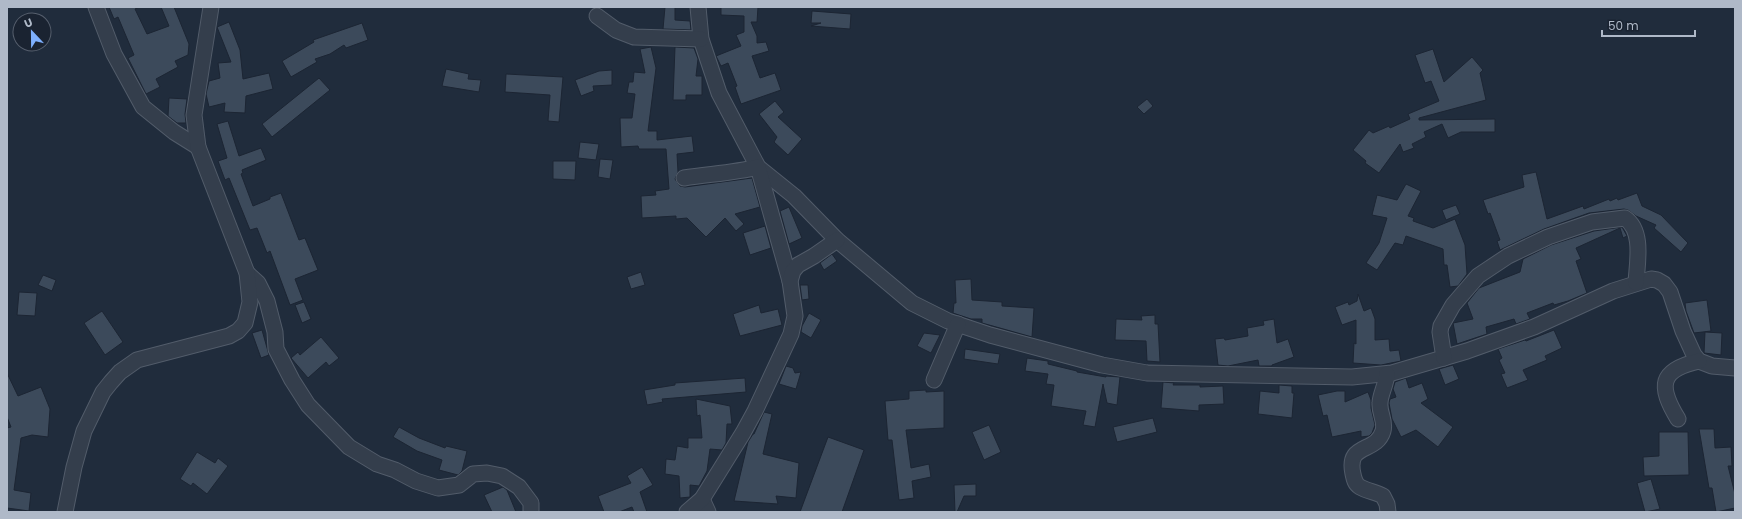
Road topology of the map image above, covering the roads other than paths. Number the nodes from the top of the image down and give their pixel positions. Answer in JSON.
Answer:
{"nodes":[{"id":1,"x":96,"y":7,"type":"edge"},
{"id":2,"x":210,"y":7,"type":"edge"},
{"id":3,"x":698,"y":7,"type":"edge"},
{"id":4,"x":597,"y":16,"type":"dead end"},
{"id":5,"x":701,"y":39,"type":"junction"},
{"id":6,"x":198,"y":147,"type":"junction"},
{"id":7,"x":758,"y":167,"type":"junction"},
{"id":8,"x":684,"y":178,"type":"dead end"},
{"id":9,"x":837,"y":240,"type":"junction"},
{"id":10,"x":247,"y":273,"type":"junction"},
{"id":11,"x":790,"y":281,"type":"junction"},
{"id":12,"x":1636,"y":283,"type":"junction"},
{"id":13,"x":958,"y":324,"type":"junction"},
{"id":14,"x":1444,"y":358,"type":"junction"},
{"id":15,"x":1699,"y":362,"type":"junction"},
{"id":16,"x":1735,"y":368,"type":"edge"},
{"id":17,"x":1387,"y":374,"type":"junction"},
{"id":18,"x":934,"y":380,"type":"dead end"},
{"id":19,"x":1678,"y":419,"type":"dead end"},
{"id":20,"x":705,"y":506,"type":"edge"},
{"id":21,"x":65,"y":512,"type":"edge"},
{"id":22,"x":531,"y":512,"type":"edge"},
{"id":23,"x":687,"y":512,"type":"edge"},
{"id":24,"x":1388,"y":512,"type":"edge"}],
"edges":[{"from":1,"to":6,"type":"street"},
{"from":2,"to":6,"type":"street"},
{"from":3,"to":5,"type":"street"},
{"from":4,"to":5,"type":"street"},
{"from":5,"to":7,"type":"street"},
{"from":6,"to":10,"type":"street"},
{"from":7,"to":8,"type":"street"},
{"from":7,"to":9,"type":"street"},
{"from":7,"to":11,"type":"street"},
{"from":9,"to":11,"type":"street"},
{"from":9,"to":13,"type":"street"},
{"from":10,"to":21,"type":"street"},
{"from":10,"to":22,"type":"street"},
{"from":11,"to":20,"type":"street"},
{"from":12,"to":14,"type":"street"},
{"from":12,"to":14,"type":"street"},
{"from":12,"to":15,"type":"street"},
{"from":13,"to":17,"type":"street"},
{"from":13,"to":18,"type":"street"},
{"from":14,"to":17,"type":"street"},
{"from":15,"to":16,"type":"street"},
{"from":15,"to":19,"type":"street"},
{"from":17,"to":24,"type":"street"},
{"from":20,"to":23,"type":"street"}]}
